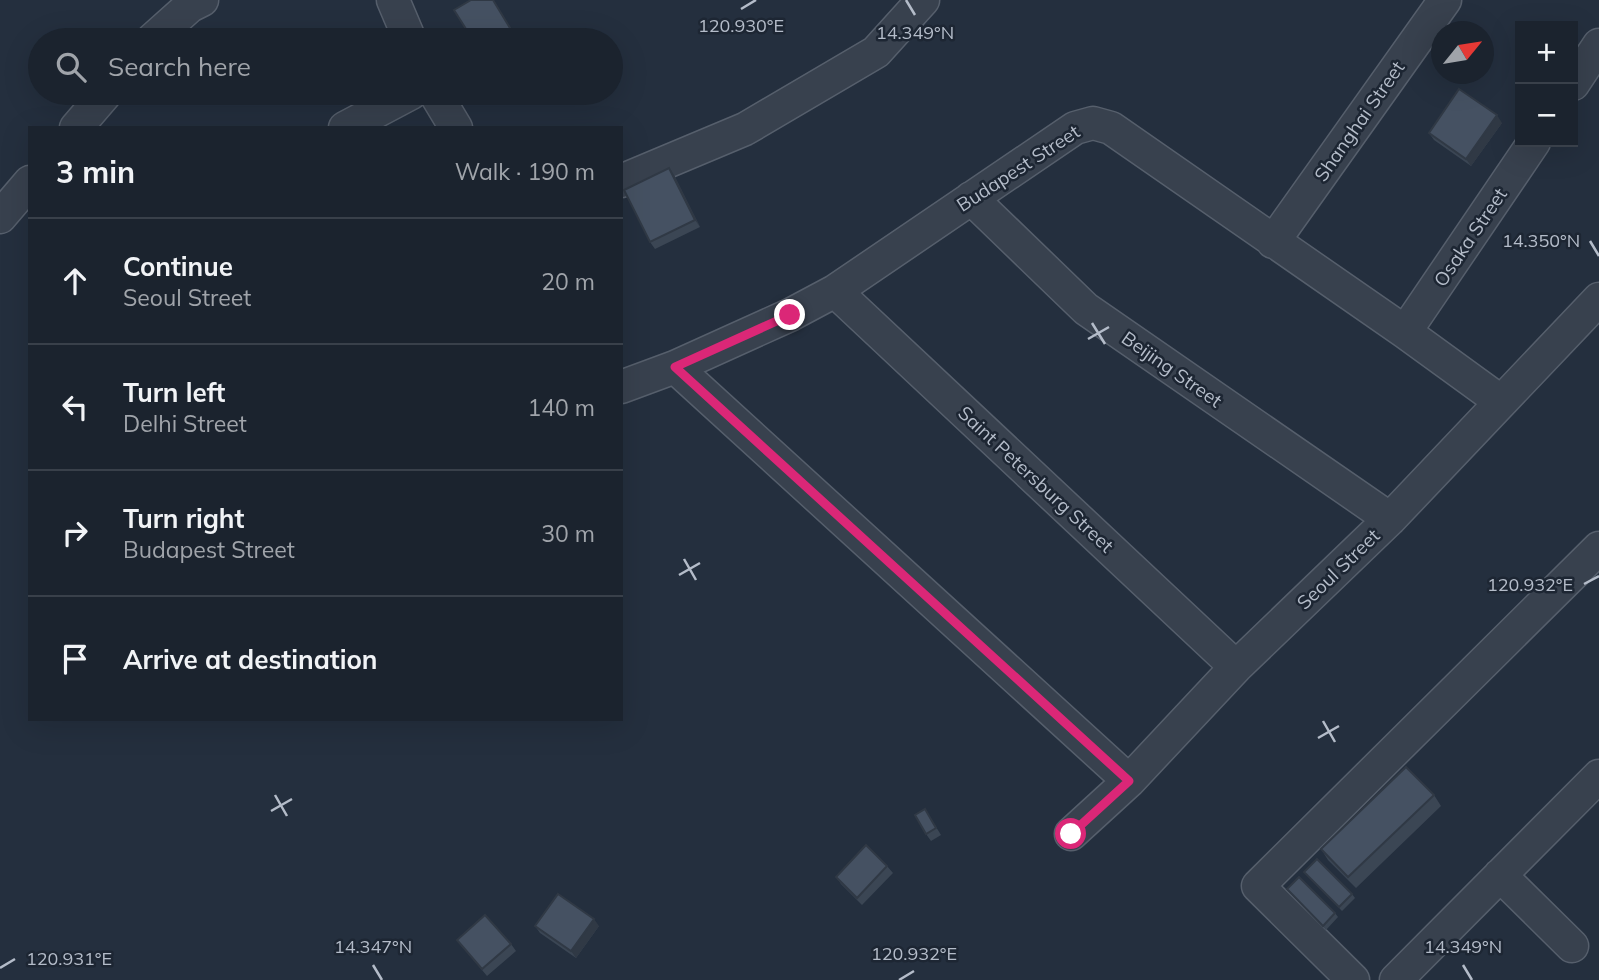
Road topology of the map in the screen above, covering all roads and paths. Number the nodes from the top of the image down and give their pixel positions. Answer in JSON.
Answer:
{"nodes":[{"id":1,"x":202,"y":0,"type":"edge"},
{"id":2,"x":393,"y":0,"type":"edge"},
{"id":3,"x":923,"y":0,"type":"edge"},
{"id":4,"x":1445,"y":0,"type":"edge"},
{"id":5,"x":165,"y":28,"type":"edge"},
{"id":6,"x":405,"y":28,"type":"edge"},
{"id":7,"x":1599,"y":45,"type":"edge"},
{"id":8,"x":1578,"y":76,"type":"edge"},
{"id":9,"x":96,"y":105,"type":"edge"},
{"id":10,"x":388,"y":105,"type":"edge"},
{"id":11,"x":442,"y":105,"type":"edge"},
{"id":12,"x":78,"y":126,"type":"edge"},
{"id":13,"x":349,"y":126,"type":"edge"},
{"id":14,"x":455,"y":126,"type":"edge"},
{"id":15,"x":1531,"y":147,"type":"edge"},
{"id":16,"x":623,"y":180,"type":"edge"},
{"id":17,"x":28,"y":184,"type":"edge"},
{"id":18,"x":971,"y":198,"type":"junction"},
{"id":19,"x":0,"y":217,"type":"edge"},
{"id":20,"x":1272,"y":242,"type":"junction"},
{"id":21,"x":835,"y":291,"type":"junction"},
{"id":22,"x":1599,"y":299,"type":"edge"},
{"id":23,"x":1405,"y":332,"type":"junction"},
{"id":24,"x":675,"y":367,"type":"junction"},
{"id":25,"x":623,"y":386,"type":"edge"},
{"id":26,"x":1500,"y":401,"type":"junction"},
{"id":27,"x":1390,"y":519,"type":"junction"},
{"id":28,"x":1599,"y":548,"type":"edge"},
{"id":29,"x":1236,"y":667,"type":"junction"},
{"id":30,"x":1599,"y":776,"type":"edge"},
{"id":31,"x":1129,"y":781,"type":"junction"},
{"id":32,"x":1071,"y":834,"type":"dead end"},
{"id":33,"x":1500,"y":875,"type":"junction"},
{"id":34,"x":1572,"y":946,"type":"dead end"},
{"id":35,"x":1353,"y":980,"type":"edge"},
{"id":36,"x":1396,"y":980,"type":"edge"}],
"edges":[{"from":1,"to":5,"type":"street"},
{"from":2,"to":6,"type":"street"},
{"from":3,"to":16,"type":"street"},
{"from":4,"to":20,"type":"street","name":"Shanghai Street"},
{"from":7,"to":8,"type":"street"},
{"from":9,"to":12,"type":"street"},
{"from":10,"to":13,"type":"street"},
{"from":11,"to":14,"type":"street"},
{"from":15,"to":23,"type":"street","name":"Osaka Street"},
{"from":17,"to":19,"type":"street"},
{"from":18,"to":20,"type":"street","name":"Budapest Street"},
{"from":18,"to":21,"type":"street","name":"Budapest Street"},
{"from":18,"to":27,"type":"street","name":"Beijing Street"},
{"from":20,"to":23,"type":"street","name":"Budapest Street"},
{"from":21,"to":24,"type":"street","name":"Budapest Street"},
{"from":21,"to":29,"type":"street","name":"Saint Petersburg Street"},
{"from":22,"to":26,"type":"street","name":"Seoul Street"},
{"from":23,"to":26,"type":"street","name":"Budapest Street"},
{"from":24,"to":25,"type":"street","name":"Budapest Street"},
{"from":24,"to":31,"type":"street"},
{"from":26,"to":27,"type":"street","name":"Seoul Street"},
{"from":27,"to":29,"type":"street","name":"Seoul Street"},
{"from":28,"to":35,"type":"street"},
{"from":29,"to":31,"type":"street","name":"Seoul Street"},
{"from":30,"to":33,"type":"street"},
{"from":31,"to":32,"type":"street","name":"Seoul Street"},
{"from":33,"to":34,"type":"street"},
{"from":33,"to":36,"type":"street"}]}
